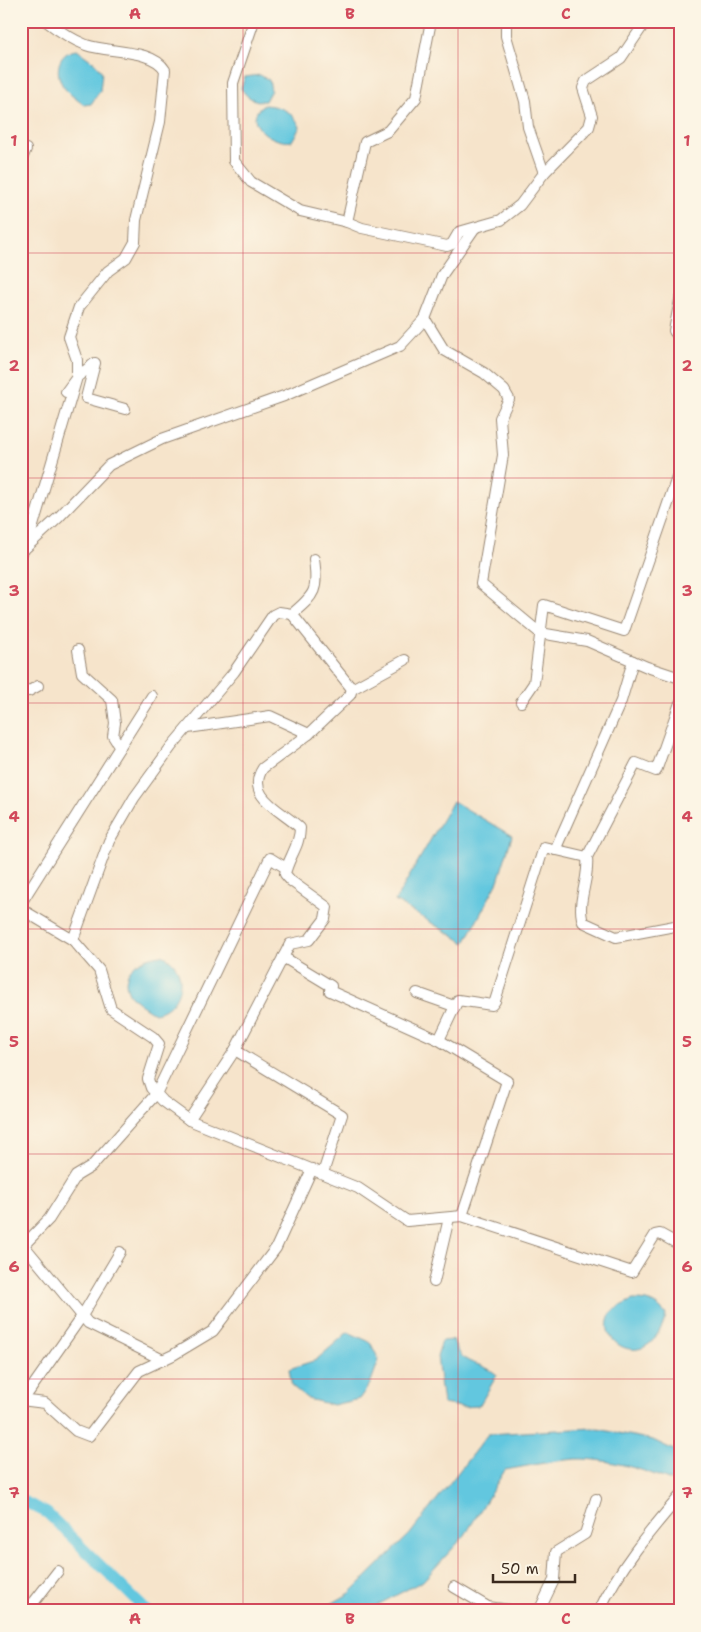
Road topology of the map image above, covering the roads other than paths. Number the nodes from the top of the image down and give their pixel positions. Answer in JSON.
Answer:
{"nodes":[{"id":1,"x":46,"y":21,"type":"edge"},
{"id":2,"x":254,"y":21,"type":"edge"},
{"id":3,"x":431,"y":21,"type":"edge"},
{"id":4,"x":506,"y":21,"type":"edge"},
{"id":5,"x":646,"y":21,"type":"edge"},
{"id":6,"x":21,"y":148,"type":"edge"},
{"id":7,"x":21,"y":161,"type":"edge"},
{"id":8,"x":544,"y":173,"type":"junction"},
{"id":9,"x":347,"y":222,"type":"junction"},
{"id":10,"x":474,"y":229,"type":"junction"},
{"id":11,"x":680,"y":300,"type":"edge"},
{"id":12,"x":425,"y":319,"type":"junction"},
{"id":13,"x":680,"y":338,"type":"edge"},
{"id":14,"x":77,"y":377,"type":"junction"},
{"id":15,"x":66,"y":392,"type":"dead end"},
{"id":16,"x":125,"y":409,"type":"dead end"},
{"id":17,"x":680,"y":469,"type":"edge"},
{"id":18,"x":24,"y":549,"type":"edge"},
{"id":19,"x":314,"y":559,"type":"dead end"},
{"id":20,"x":292,"y":614,"type":"junction"},
{"id":21,"x":540,"y":633,"type":"junction"},
{"id":22,"x":78,"y":650,"type":"dead end"},
{"id":23,"x":405,"y":660,"type":"dead end"},
{"id":24,"x":633,"y":661,"type":"junction"},
{"id":25,"x":680,"y":678,"type":"edge"},
{"id":26,"x":38,"y":686,"type":"dead end"},
{"id":27,"x":21,"y":688,"type":"edge"},
{"id":28,"x":352,"y":689,"type":"junction"},
{"id":29,"x":152,"y":696,"type":"dead end"},
{"id":30,"x":521,"y":702,"type":"dead end"},
{"id":31,"x":680,"y":703,"type":"edge"},
{"id":32,"x":188,"y":728,"type":"junction"},
{"id":33,"x":309,"y":734,"type":"junction"},
{"id":34,"x":120,"y":747,"type":"junction"},
{"id":35,"x":555,"y":850,"type":"junction"},
{"id":36,"x":587,"y":858,"type":"junction"},
{"id":37,"x":286,"y":868,"type":"junction"},
{"id":38,"x":21,"y":903,"type":"edge"},
{"id":39,"x":21,"y":909,"type":"edge"},
{"id":40,"x":680,"y":925,"type":"edge"},
{"id":41,"x":73,"y":940,"type":"junction"},
{"id":42,"x":283,"y":957,"type":"junction"},
{"id":43,"x":417,"y":993,"type":"dead end"},
{"id":44,"x":454,"y":1006,"type":"junction"},
{"id":45,"x":439,"y":1040,"type":"junction"},
{"id":46,"x":234,"y":1050,"type":"junction"},
{"id":47,"x":156,"y":1094,"type":"junction"},
{"id":48,"x":189,"y":1120,"type":"junction"},
{"id":49,"x":312,"y":1169,"type":"junction"},
{"id":50,"x":323,"y":1173,"type":"junction"},
{"id":51,"x":462,"y":1216,"type":"junction"},
{"id":52,"x":449,"y":1218,"type":"junction"},
{"id":53,"x":22,"y":1245,"type":"edge"},
{"id":54,"x":680,"y":1245,"type":"edge"},
{"id":55,"x":120,"y":1252,"type":"dead end"},
{"id":56,"x":434,"y":1282,"type":"dead end"},
{"id":57,"x":82,"y":1316,"type":"junction"},
{"id":58,"x":163,"y":1360,"type":"junction"},
{"id":59,"x":22,"y":1401,"type":"edge"},
{"id":60,"x":680,"y":1496,"type":"edge"},
{"id":61,"x":596,"y":1499,"type":"dead end"},
{"id":62,"x":58,"y":1571,"type":"dead end"},
{"id":63,"x":454,"y":1586,"type":"dead end"},
{"id":64,"x":26,"y":1611,"type":"edge"},
{"id":65,"x":518,"y":1611,"type":"edge"},
{"id":66,"x":539,"y":1611,"type":"edge"},
{"id":67,"x":599,"y":1611,"type":"edge"}],
"edges":[{"from":1,"to":14,"type":"street"},
{"from":2,"to":9,"type":"street"},
{"from":3,"to":9,"type":"street"},
{"from":4,"to":8,"type":"street"},
{"from":5,"to":8,"type":"street"},
{"from":6,"to":7,"type":"street"},
{"from":8,"to":10,"type":"street"},
{"from":9,"to":10,"type":"street"},
{"from":10,"to":12,"type":"street"},
{"from":11,"to":13,"type":"street"},
{"from":12,"to":18,"type":"street"},
{"from":12,"to":21,"type":"street"},
{"from":14,"to":15,"type":"street"},
{"from":14,"to":16,"type":"street"},
{"from":14,"to":18,"type":"street"},
{"from":17,"to":21,"type":"street"},
{"from":19,"to":20,"type":"street"},
{"from":20,"to":28,"type":"street"},
{"from":20,"to":32,"type":"street"},
{"from":21,"to":24,"type":"street"},
{"from":21,"to":30,"type":"street"},
{"from":22,"to":34,"type":"street"},
{"from":23,"to":28,"type":"street"},
{"from":24,"to":25,"type":"street"},
{"from":24,"to":35,"type":"street"},
{"from":26,"to":27,"type":"street"},
{"from":28,"to":33,"type":"street"},
{"from":29,"to":34,"type":"street"},
{"from":31,"to":36,"type":"street"},
{"from":32,"to":33,"type":"street"},
{"from":32,"to":41,"type":"street"},
{"from":33,"to":37,"type":"street"},
{"from":34,"to":38,"type":"street"},
{"from":35,"to":36,"type":"street"},
{"from":35,"to":44,"type":"street"},
{"from":36,"to":40,"type":"street"},
{"from":37,"to":42,"type":"street"},
{"from":37,"to":47,"type":"street"},
{"from":39,"to":41,"type":"street"},
{"from":41,"to":47,"type":"street"},
{"from":42,"to":45,"type":"street"},
{"from":42,"to":46,"type":"street"},
{"from":43,"to":44,"type":"street"},
{"from":44,"to":45,"type":"street"},
{"from":45,"to":51,"type":"street"},
{"from":46,"to":48,"type":"street"},
{"from":46,"to":50,"type":"street"},
{"from":47,"to":48,"type":"street"},
{"from":47,"to":53,"type":"street"},
{"from":48,"to":49,"type":"street"},
{"from":49,"to":50,"type":"street"},
{"from":49,"to":58,"type":"street"},
{"from":50,"to":52,"type":"street"},
{"from":51,"to":52,"type":"street"},
{"from":51,"to":54,"type":"street"},
{"from":52,"to":56,"type":"street"},
{"from":53,"to":57,"type":"street"},
{"from":55,"to":57,"type":"street"},
{"from":57,"to":58,"type":"street"},
{"from":57,"to":59,"type":"street"},
{"from":58,"to":59,"type":"street"},
{"from":60,"to":67,"type":"street"},
{"from":61,"to":66,"type":"street"},
{"from":62,"to":64,"type":"street"},
{"from":63,"to":65,"type":"street"}]}
